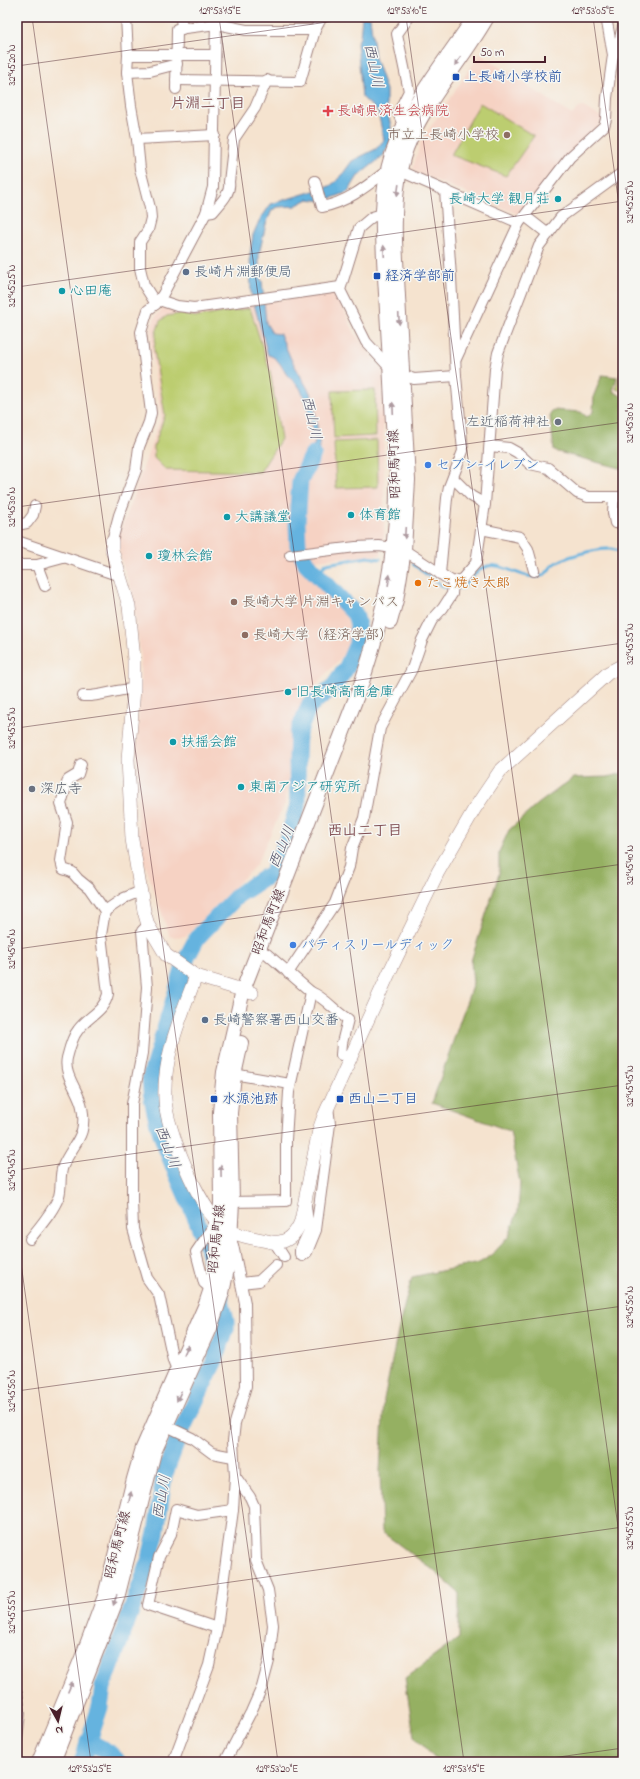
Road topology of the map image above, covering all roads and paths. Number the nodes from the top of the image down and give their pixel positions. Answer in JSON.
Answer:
{"nodes":[{"id":1,"x":126,"y":17,"type":"edge"},
{"id":2,"x":181,"y":17,"type":"edge"},
{"id":3,"x":322,"y":17,"type":"edge"},
{"id":4,"x":409,"y":17,"type":"edge"},
{"id":5,"x":474,"y":17,"type":"edge"},
{"id":6,"x":487,"y":17,"type":"edge"},
{"id":7,"x":606,"y":17,"type":"edge"},
{"id":8,"x":216,"y":20,"type":"edge"},
{"id":9,"x":623,"y":26,"type":"edge"},
{"id":10,"x":182,"y":29,"type":"junction"},
{"id":11,"x":315,"y":30,"type":"junction"},
{"id":12,"x":128,"y":55,"type":"junction"},
{"id":13,"x":215,"y":55,"type":"junction"},
{"id":14,"x":613,"y":55,"type":"junction"},
{"id":15,"x":177,"y":59,"type":"junction"},
{"id":16,"x":127,"y":72,"type":"junction"},
{"id":17,"x":215,"y":80,"type":"junction"},
{"id":18,"x":267,"y":80,"type":"junction"},
{"id":19,"x":404,"y":127,"type":"junction"},
{"id":20,"x":215,"y":135,"type":"junction"},
{"id":21,"x":137,"y":139,"type":"junction"},
{"id":22,"x":394,"y":171,"type":"junction"},
{"id":23,"x":622,"y":175,"type":"edge"},
{"id":24,"x":315,"y":181,"type":"dead end"},
{"id":25,"x":445,"y":190,"type":"junction"},
{"id":26,"x":389,"y":212,"type":"junction"},
{"id":27,"x":206,"y":213,"type":"junction"},
{"id":28,"x":522,"y":219,"type":"junction"},
{"id":29,"x":548,"y":234,"type":"junction"},
{"id":30,"x":340,"y":288,"type":"junction"},
{"id":31,"x":157,"y":302,"type":"junction"},
{"id":32,"x":456,"y":359,"type":"junction"},
{"id":33,"x":396,"y":372,"type":"junction"},
{"id":34,"x":456,"y":376,"type":"junction"},
{"id":35,"x":490,"y":446,"type":"junction"},
{"id":36,"x":453,"y":478,"type":"junction"},
{"id":37,"x":619,"y":497,"type":"edge"},
{"id":38,"x":485,"y":504,"type":"junction"},
{"id":39,"x":35,"y":506,"type":"dead end"},
{"id":40,"x":615,"y":523,"type":"dead end"},
{"id":41,"x":17,"y":525,"type":"edge"},
{"id":42,"x":481,"y":529,"type":"junction"},
{"id":43,"x":17,"y":541,"type":"edge"},
{"id":44,"x":112,"y":541,"type":"joint"},
{"id":45,"x":399,"y":549,"type":"junction"},
{"id":46,"x":290,"y":555,"type":"dead end"},
{"id":47,"x":63,"y":558,"type":"junction"},
{"id":48,"x":17,"y":565,"type":"edge"},
{"id":49,"x":37,"y":565,"type":"junction"},
{"id":50,"x":534,"y":571,"type":"dead end"},
{"id":51,"x":440,"y":574,"type":"junction"},
{"id":52,"x":120,"y":576,"type":"junction"},
{"id":53,"x":453,"y":585,"type":"junction"},
{"id":54,"x":45,"y":586,"type":"dead end"},
{"id":55,"x":623,"y":665,"type":"edge"},
{"id":56,"x":134,"y":688,"type":"junction"},
{"id":57,"x":83,"y":696,"type":"dead end"},
{"id":58,"x":81,"y":764,"type":"dead end"},
{"id":59,"x":141,"y":891,"type":"junction"},
{"id":60,"x":105,"y":911,"type":"junction"},
{"id":61,"x":148,"y":925,"type":"junction"},
{"id":62,"x":263,"y":952,"type":"junction"},
{"id":63,"x":288,"y":973,"type":"junction"},
{"id":64,"x":196,"y":976,"type":"junction"},
{"id":65,"x":247,"y":992,"type":"junction"},
{"id":66,"x":311,"y":992,"type":"junction"},
{"id":67,"x":341,"y":1055,"type":"dead end"},
{"id":68,"x":229,"y":1073,"type":"junction"},
{"id":69,"x":290,"y":1084,"type":"junction"},
{"id":70,"x":328,"y":1106,"type":"junction"},
{"id":71,"x":227,"y":1202,"type":"junction"},
{"id":72,"x":306,"y":1204,"type":"junction"},
{"id":73,"x":219,"y":1228,"type":"junction"},
{"id":74,"x":30,"y":1239,"type":"dead end"},
{"id":75,"x":275,"y":1243,"type":"junction"},
{"id":76,"x":241,"y":1283,"type":"junction"},
{"id":77,"x":211,"y":1289,"type":"junction"},
{"id":78,"x":211,"y":1308,"type":"junction"},
{"id":79,"x":183,"y":1372,"type":"junction"},
{"id":80,"x":164,"y":1425,"type":"junction"},
{"id":81,"x":233,"y":1458,"type":"junction"},
{"id":82,"x":235,"y":1476,"type":"junction"},
{"id":83,"x":233,"y":1510,"type":"junction"},
{"id":84,"x":217,"y":1628,"type":"junction"},
{"id":85,"x":17,"y":1693,"type":"edge"},
{"id":86,"x":17,"y":1739,"type":"edge"},
{"id":87,"x":39,"y":1762,"type":"edge"},
{"id":88,"x":53,"y":1762,"type":"edge"},
{"id":89,"x":173,"y":1762,"type":"edge"},
{"id":90,"x":225,"y":1762,"type":"edge"}],
"edges":[{"from":1,"to":12,"type":"street"},
{"from":2,"to":10,"type":"street"},
{"from":3,"to":11,"type":"street"},
{"from":4,"to":19,"type":"street"},
{"from":5,"to":19,"type":"main road","name":"昭和馬町線"},
{"from":6,"to":22,"type":"main road","name":"昭和馬町線","one_way":true},
{"from":7,"to":14,"type":"street"},
{"from":8,"to":10,"type":"street"},
{"from":8,"to":11,"type":"street"},
{"from":8,"to":13,"type":"street"},
{"from":9,"to":14,"type":"street"},
{"from":10,"to":15,"type":"street"},
{"from":11,"to":18,"type":"street"},
{"from":12,"to":15,"type":"street"},
{"from":12,"to":16,"type":"street"},
{"from":13,"to":15,"type":"street"},
{"from":13,"to":17,"type":"street"},
{"from":14,"to":28,"type":"street"},
{"from":15,"to":16,"type":"street"},
{"from":15,"to":17,"type":"street"},
{"from":16,"to":21,"type":"street"},
{"from":17,"to":18,"type":"street"},
{"from":17,"to":20,"type":"street"},
{"from":18,"to":27,"type":"street"},
{"from":19,"to":22,"type":"main road","name":"昭和馬町線"},
{"from":20,"to":21,"type":"street"},
{"from":20,"to":27,"type":"street"},
{"from":21,"to":31,"type":"street"},
{"from":22,"to":24,"type":"street"},
{"from":22,"to":25,"type":"street"},
{"from":22,"to":26,"type":"main road","name":"昭和馬町線"},
{"from":23,"to":29,"type":"street"},
{"from":25,"to":28,"type":"street"},
{"from":25,"to":32,"type":"street"},
{"from":26,"to":30,"type":"street"},
{"from":26,"to":33,"type":"main road","name":"昭和馬町線"},
{"from":27,"to":31,"type":"street"},
{"from":28,"to":29,"type":"street"},
{"from":28,"to":32,"type":"street"},
{"from":29,"to":35,"type":"street"},
{"from":30,"to":31,"type":"street"},
{"from":30,"to":33,"type":"street"},
{"from":31,"to":44,"type":"street"},
{"from":32,"to":34,"type":"street"},
{"from":33,"to":34,"type":"street"},
{"from":33,"to":45,"type":"main road","name":"昭和馬町線"},
{"from":34,"to":36,"type":"street"},
{"from":35,"to":37,"type":"street"},
{"from":35,"to":38,"type":"street"},
{"from":36,"to":38,"type":"street"},
{"from":36,"to":51,"type":"street"},
{"from":37,"to":40,"type":"street"},
{"from":38,"to":42,"type":"street"},
{"from":39,"to":41,"type":"street"},
{"from":42,"to":50,"type":"street"},
{"from":42,"to":53,"type":"street"},
{"from":43,"to":47,"type":"street"},
{"from":44,"to":52,"type":"street"},
{"from":45,"to":46,"type":"street"},
{"from":45,"to":51,"type":"street"},
{"from":45,"to":62,"type":"main road","name":"昭和馬町線"},
{"from":47,"to":49,"type":"street"},
{"from":47,"to":52,"type":"street"},
{"from":48,"to":49,"type":"street"},
{"from":49,"to":54,"type":"street"},
{"from":51,"to":53,"type":"street"},
{"from":52,"to":56,"type":"street"},
{"from":53,"to":63,"type":"street"},
{"from":55,"to":70,"type":"street"},
{"from":56,"to":57,"type":"street"},
{"from":56,"to":59,"type":"street"},
{"from":58,"to":60,"type":"street"},
{"from":59,"to":60,"type":"street"},
{"from":59,"to":61,"type":"street"},
{"from":60,"to":74,"type":"street"},
{"from":61,"to":64,"type":"street"},
{"from":61,"to":79,"type":"street"},
{"from":62,"to":63,"type":"street"},
{"from":62,"to":65,"type":"main road","name":"昭和馬町線"},
{"from":63,"to":66,"type":"street"},
{"from":64,"to":65,"type":"street"},
{"from":64,"to":73,"type":"street"},
{"from":65,"to":68,"type":"main road","name":"昭和馬町線"},
{"from":66,"to":67,"type":"street"},
{"from":66,"to":69,"type":"street"},
{"from":68,"to":69,"type":"street"},
{"from":68,"to":71,"type":"main road","name":"昭和馬町線"},
{"from":69,"to":71,"type":"street"},
{"from":70,"to":72,"type":"street"},
{"from":70,"to":72,"type":"street"},
{"from":71,"to":73,"type":"main road","name":"昭和馬町線"},
{"from":71,"to":73,"type":"street"},
{"from":72,"to":75,"type":"street"},
{"from":73,"to":75,"type":"street"},
{"from":73,"to":76,"type":"street"},
{"from":73,"to":77,"type":"main road","name":"昭和馬町線"},
{"from":73,"to":77,"type":"street"},
{"from":73,"to":78,"type":"main road","name":"昭和馬町線"},
{"from":75,"to":76,"type":"street"},
{"from":76,"to":81,"type":"street"},
{"from":77,"to":78,"type":"main road","name":"昭和馬町線"},
{"from":78,"to":79,"type":"main road","name":"昭和馬町線"},
{"from":79,"to":80,"type":"main road","name":"昭和馬町線"},
{"from":80,"to":81,"type":"street"},
{"from":87,"to":80,"type":"main road","name":"昭和馬町線","one_way":true},
{"from":80,"to":88,"type":"main road","name":"昭和馬町線","one_way":true},
{"from":81,"to":82,"type":"street"},
{"from":82,"to":83,"type":"street"},
{"from":82,"to":90,"type":"street"},
{"from":83,"to":84,"type":"street"},
{"from":83,"to":84,"type":"street"},
{"from":84,"to":89,"type":"street"},
{"from":85,"to":86,"type":"street"}]}
